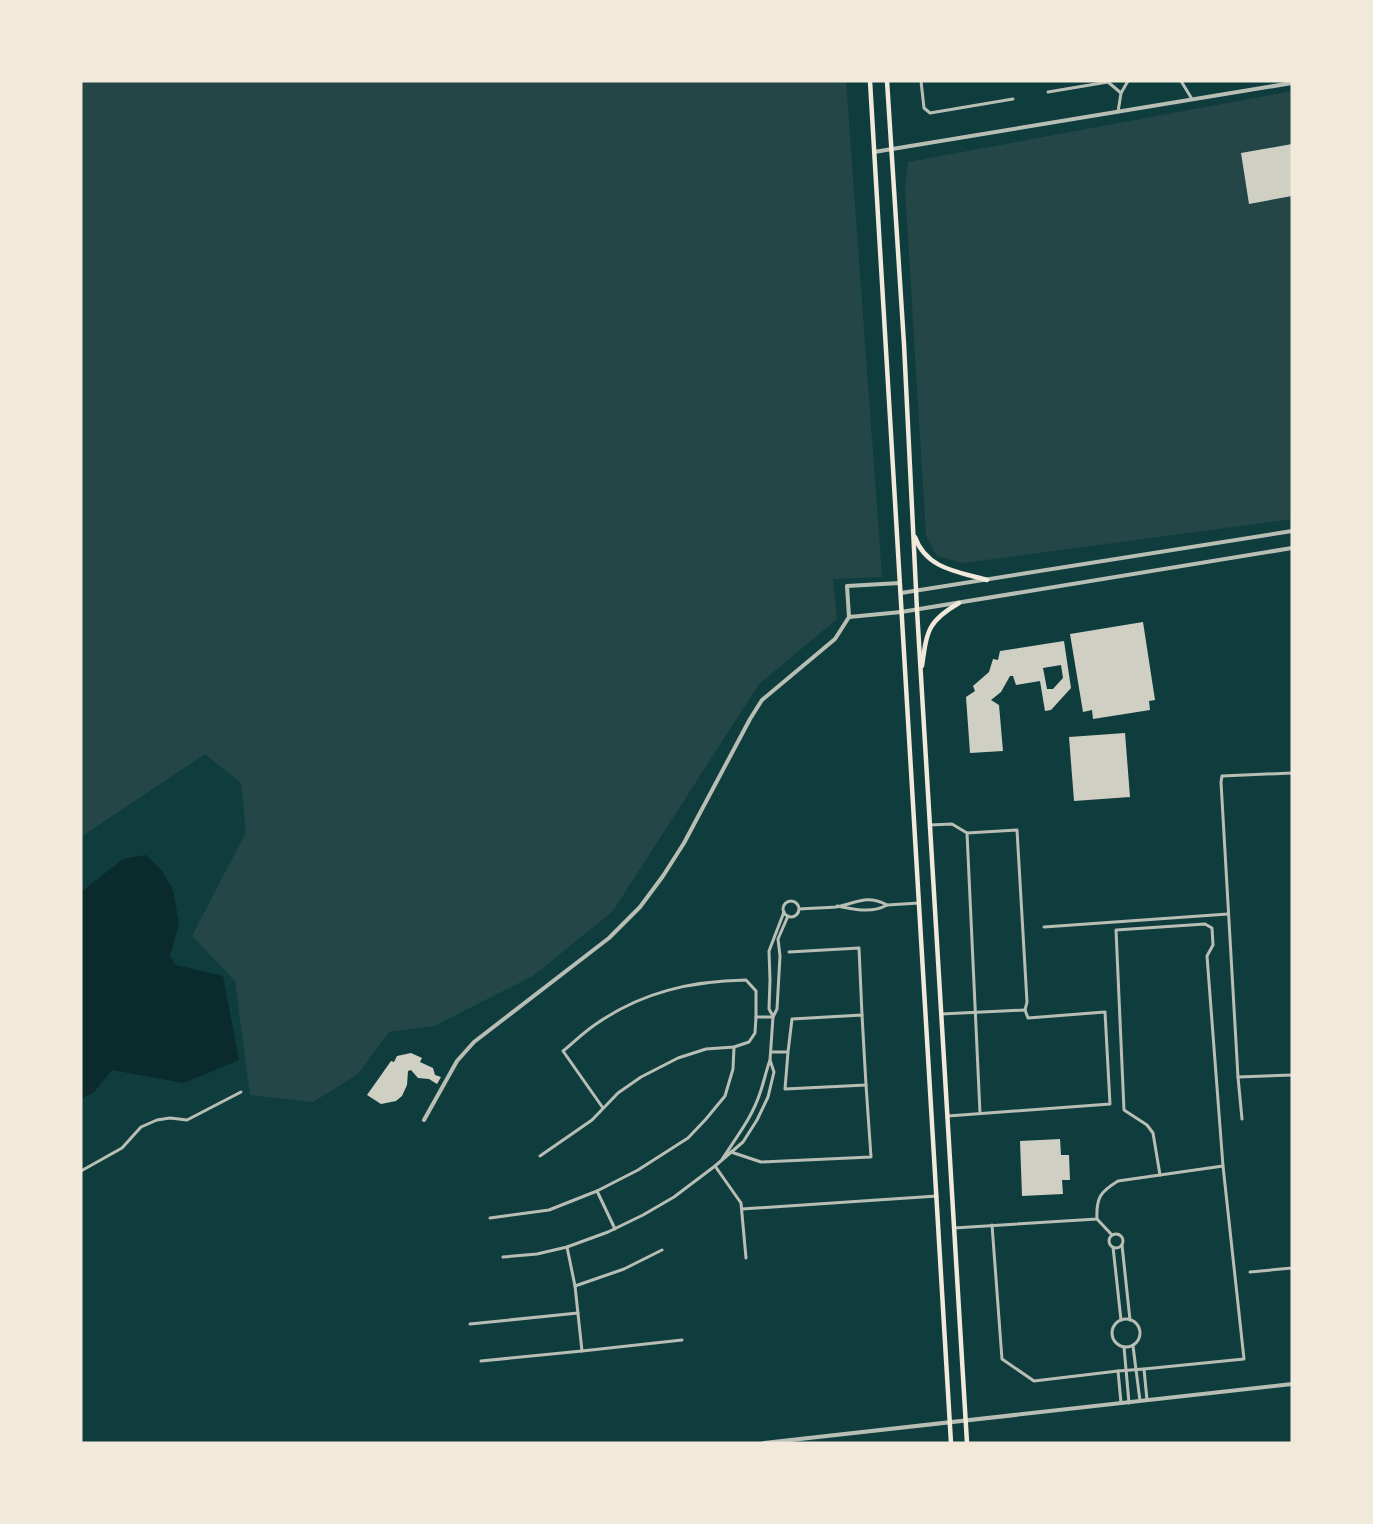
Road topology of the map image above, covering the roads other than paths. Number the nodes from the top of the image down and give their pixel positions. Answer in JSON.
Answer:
{"nodes":[{"id":1,"x":870,"y":81,"type":"edge"},
{"id":2,"x":886,"y":81,"type":"edge"},
{"id":3,"x":921,"y":81,"type":"edge"},
{"id":4,"x":1128,"y":81,"type":"edge"},
{"id":5,"x":1270,"y":81,"type":"edge"},
{"id":6,"x":1184,"y":82,"type":"edge"},
{"id":7,"x":1292,"y":83,"type":"edge"},
{"id":8,"x":1270,"y":87,"type":"junction"},
{"id":9,"x":1048,"y":92,"type":"dead end"},
{"id":10,"x":1121,"y":93,"type":"junction"},
{"id":11,"x":1013,"y":99,"type":"dead end"},
{"id":12,"x":1193,"y":100,"type":"junction"},
{"id":13,"x":1118,"y":112,"type":"junction"},
{"id":14,"x":892,"y":150,"type":"junction"},
{"id":15,"x":874,"y":152,"type":"junction"},
{"id":16,"x":913,"y":531,"type":"junction"},
{"id":17,"x":1292,"y":531,"type":"edge"},
{"id":18,"x":1292,"y":548,"type":"edge"},
{"id":19,"x":987,"y":580,"type":"junction"},
{"id":20,"x":900,"y":583,"type":"junction"},
{"id":21,"x":916,"y":591,"type":"junction"},
{"id":22,"x":901,"y":593,"type":"junction"},
{"id":23,"x":959,"y":602,"type":"junction"},
{"id":24,"x":916,"y":610,"type":"junction"},
{"id":25,"x":901,"y":612,"type":"junction"},
{"id":26,"x":849,"y":617,"type":"junction"},
{"id":27,"x":921,"y":677,"type":"junction"},
{"id":28,"x":1292,"y":773,"type":"edge"},
{"id":29,"x":930,"y":825,"type":"junction"},
{"id":30,"x":967,"y":833,"type":"junction"},
{"id":31,"x":919,"y":903,"type":"junction"},
{"id":32,"x":887,"y":904,"type":"junction"},
{"id":33,"x":837,"y":906,"type":"junction"},
{"id":34,"x":800,"y":908,"type":"junction"},
{"id":35,"x":784,"y":912,"type":"junction"},
{"id":36,"x":1228,"y":914,"type":"junction"},
{"id":37,"x":788,"y":916,"type":"junction"},
{"id":38,"x":1044,"y":927,"type":"dead end"},
{"id":39,"x":789,"y":952,"type":"dead end"},
{"id":40,"x":1025,"y":1010,"type":"junction"},
{"id":41,"x":976,"y":1013,"type":"junction"},
{"id":42,"x":862,"y":1014,"type":"junction"},
{"id":43,"x":941,"y":1014,"type":"junction"},
{"id":44,"x":756,"y":1016,"type":"junction"},
{"id":45,"x":773,"y":1017,"type":"junction"},
{"id":46,"x":734,"y":1047,"type":"junction"},
{"id":47,"x":771,"y":1052,"type":"junction"},
{"id":48,"x":788,"y":1052,"type":"junction"},
{"id":49,"x":770,"y":1060,"type":"junction"},
{"id":50,"x":1292,"y":1075,"type":"edge"},
{"id":51,"x":1238,"y":1078,"type":"junction"},
{"id":52,"x":866,"y":1085,"type":"junction"},
{"id":53,"x":241,"y":1092,"type":"dead end"},
{"id":54,"x":603,"y":1108,"type":"junction"},
{"id":55,"x":980,"y":1113,"type":"junction"},
{"id":56,"x":947,"y":1116,"type":"junction"},
{"id":57,"x":1242,"y":1119,"type":"dead end"},
{"id":58,"x":424,"y":1120,"type":"dead end"},
{"id":59,"x":731,"y":1152,"type":"junction"},
{"id":60,"x":540,"y":1156,"type":"dead end"},
{"id":61,"x":721,"y":1161,"type":"junction"},
{"id":62,"x":715,"y":1166,"type":"junction"},
{"id":63,"x":1223,"y":1166,"type":"junction"},
{"id":64,"x":81,"y":1171,"type":"edge"},
{"id":65,"x":1160,"y":1175,"type":"junction"},
{"id":66,"x":597,"y":1191,"type":"junction"},
{"id":67,"x":937,"y":1196,"type":"junction"},
{"id":68,"x":742,"y":1209,"type":"junction"},
{"id":69,"x":490,"y":1218,"type":"dead end"},
{"id":70,"x":1097,"y":1219,"type":"junction"},
{"id":71,"x":992,"y":1225,"type":"junction"},
{"id":72,"x":954,"y":1228,"type":"junction"},
{"id":73,"x":615,"y":1229,"type":"junction"},
{"id":74,"x":1112,"y":1235,"type":"junction"},
{"id":75,"x":1122,"y":1245,"type":"junction"},
{"id":76,"x":1113,"y":1247,"type":"junction"},
{"id":77,"x":567,"y":1248,"type":"junction"},
{"id":78,"x":662,"y":1250,"type":"dead end"},
{"id":79,"x":503,"y":1257,"type":"dead end"},
{"id":80,"x":746,"y":1258,"type":"dead end"},
{"id":81,"x":1292,"y":1268,"type":"edge"},
{"id":82,"x":1250,"y":1272,"type":"dead end"},
{"id":83,"x":576,"y":1286,"type":"junction"},
{"id":84,"x":578,"y":1313,"type":"junction"},
{"id":85,"x":1121,"y":1320,"type":"junction"},
{"id":86,"x":1130,"y":1320,"type":"junction"},
{"id":87,"x":470,"y":1324,"type":"dead end"},
{"id":88,"x":682,"y":1340,"type":"dead end"},
{"id":89,"x":1133,"y":1346,"type":"junction"},
{"id":90,"x":1124,"y":1347,"type":"junction"},
{"id":91,"x":582,"y":1350,"type":"junction"},
{"id":92,"x":481,"y":1361,"type":"dead end"},
{"id":93,"x":1136,"y":1369,"type":"junction"},
{"id":94,"x":1144,"y":1369,"type":"junction"},
{"id":95,"x":1126,"y":1370,"type":"junction"},
{"id":96,"x":1118,"y":1371,"type":"junction"},
{"id":97,"x":1292,"y":1384,"type":"edge"},
{"id":98,"x":1147,"y":1400,"type":"junction"},
{"id":99,"x":1140,"y":1401,"type":"junction"},
{"id":100,"x":1129,"y":1402,"type":"junction"},
{"id":101,"x":1121,"y":1403,"type":"junction"},
{"id":102,"x":965,"y":1421,"type":"junction"},
{"id":103,"x":950,"y":1423,"type":"junction"},
{"id":104,"x":764,"y":1443,"type":"edge"},
{"id":105,"x":952,"y":1443,"type":"edge"},
{"id":106,"x":966,"y":1443,"type":"edge"}],
"edges":[{"from":1,"to":15,"type":"main road"},
{"from":2,"to":14,"type":"main road"},
{"from":3,"to":11,"type":"street"},
{"from":4,"to":10,"type":"street"},
{"from":5,"to":8,"type":"street"},
{"from":6,"to":12,"type":"street"},
{"from":7,"to":8,"type":"street"},
{"from":8,"to":12,"type":"street"},
{"from":9,"to":10,"type":"street"},
{"from":10,"to":13,"type":"street"},
{"from":12,"to":13,"type":"street"},
{"from":13,"to":14,"type":"street"},
{"from":14,"to":15,"type":"street"},
{"from":14,"to":16,"type":"main road"},
{"from":15,"to":20,"type":"main road"},
{"from":16,"to":19,"type":"main road"},
{"from":16,"to":21,"type":"main road"},
{"from":17,"to":19,"type":"street"},
{"from":18,"to":23,"type":"street"},
{"from":19,"to":21,"type":"street"},
{"from":20,"to":22,"type":"main road"},
{"from":20,"to":26,"type":"street"},
{"from":21,"to":22,"type":"street"},
{"from":21,"to":24,"type":"main road"},
{"from":22,"to":25,"type":"main road"},
{"from":23,"to":24,"type":"street"},
{"from":23,"to":27,"type":"main road"},
{"from":24,"to":25,"type":"street"},
{"from":24,"to":27,"type":"main road"},
{"from":25,"to":26,"type":"street"},
{"from":25,"to":31,"type":"main road"},
{"from":26,"to":58,"type":"street"},
{"from":27,"to":29,"type":"main road"},
{"from":28,"to":36,"type":"street"},
{"from":29,"to":30,"type":"street"},
{"from":29,"to":43,"type":"main road"},
{"from":30,"to":40,"type":"street"},
{"from":30,"to":41,"type":"street"},
{"from":31,"to":32,"type":"street"},
{"from":31,"to":67,"type":"main road"},
{"from":32,"to":33,"type":"street"},
{"from":32,"to":33,"type":"street"},
{"from":33,"to":34,"type":"street"},
{"from":34,"to":35,"type":"street"},
{"from":34,"to":37,"type":"street"},
{"from":35,"to":37,"type":"street"},
{"from":35,"to":45,"type":"street"},
{"from":36,"to":38,"type":"street"},
{"from":36,"to":51,"type":"street"},
{"from":37,"to":45,"type":"street"},
{"from":39,"to":42,"type":"street"},
{"from":40,"to":41,"type":"street"},
{"from":40,"to":55,"type":"street"},
{"from":41,"to":43,"type":"street"},
{"from":41,"to":55,"type":"street"},
{"from":42,"to":48,"type":"street"},
{"from":42,"to":52,"type":"street"},
{"from":43,"to":56,"type":"main road"},
{"from":44,"to":45,"type":"street"},
{"from":44,"to":46,"type":"street"},
{"from":44,"to":54,"type":"street"},
{"from":45,"to":47,"type":"street"},
{"from":46,"to":54,"type":"street"},
{"from":46,"to":66,"type":"street"},
{"from":47,"to":48,"type":"street"},
{"from":47,"to":49,"type":"street"},
{"from":48,"to":52,"type":"street"},
{"from":49,"to":59,"type":"street"},
{"from":49,"to":61,"type":"street"},
{"from":50,"to":51,"type":"street"},
{"from":51,"to":57,"type":"street"},
{"from":52,"to":59,"type":"street"},
{"from":53,"to":64,"type":"street"},
{"from":54,"to":60,"type":"street"},
{"from":55,"to":56,"type":"street"},
{"from":56,"to":72,"type":"main road"},
{"from":59,"to":61,"type":"street"},
{"from":61,"to":62,"type":"street"},
{"from":62,"to":68,"type":"street"},
{"from":62,"to":73,"type":"street"},
{"from":63,"to":65,"type":"street"},
{"from":63,"to":65,"type":"street"},
{"from":63,"to":94,"type":"street"},
{"from":65,"to":70,"type":"street"},
{"from":66,"to":69,"type":"street"},
{"from":66,"to":73,"type":"street"},
{"from":67,"to":68,"type":"street"},
{"from":67,"to":103,"type":"main road"},
{"from":68,"to":80,"type":"street"},
{"from":70,"to":71,"type":"street"},
{"from":70,"to":74,"type":"street"},
{"from":71,"to":72,"type":"street"},
{"from":71,"to":96,"type":"street"},
{"from":72,"to":102,"type":"main road"},
{"from":73,"to":77,"type":"street"},
{"from":74,"to":75,"type":"street"},
{"from":74,"to":76,"type":"street"},
{"from":75,"to":76,"type":"street"},
{"from":75,"to":86,"type":"street"},
{"from":76,"to":85,"type":"street"},
{"from":77,"to":79,"type":"street"},
{"from":77,"to":83,"type":"street"},
{"from":78,"to":83,"type":"street"},
{"from":81,"to":82,"type":"street"},
{"from":83,"to":84,"type":"street"},
{"from":84,"to":87,"type":"street"},
{"from":84,"to":91,"type":"street"},
{"from":85,"to":86,"type":"street"},
{"from":85,"to":90,"type":"street"},
{"from":86,"to":89,"type":"street"},
{"from":88,"to":91,"type":"street"},
{"from":89,"to":90,"type":"street"},
{"from":89,"to":93,"type":"street"},
{"from":90,"to":95,"type":"street"},
{"from":91,"to":92,"type":"street"},
{"from":93,"to":94,"type":"street"},
{"from":93,"to":95,"type":"street"},
{"from":93,"to":99,"type":"street"},
{"from":94,"to":98,"type":"street"},
{"from":95,"to":96,"type":"street"},
{"from":95,"to":100,"type":"street"},
{"from":96,"to":101,"type":"street"},
{"from":97,"to":98,"type":"street"},
{"from":98,"to":99,"type":"street"},
{"from":99,"to":100,"type":"street"},
{"from":100,"to":101,"type":"street"},
{"from":101,"to":102,"type":"street"},
{"from":102,"to":103,"type":"street"},
{"from":102,"to":106,"type":"main road"},
{"from":103,"to":104,"type":"street"},
{"from":103,"to":105,"type":"main road"}]}
